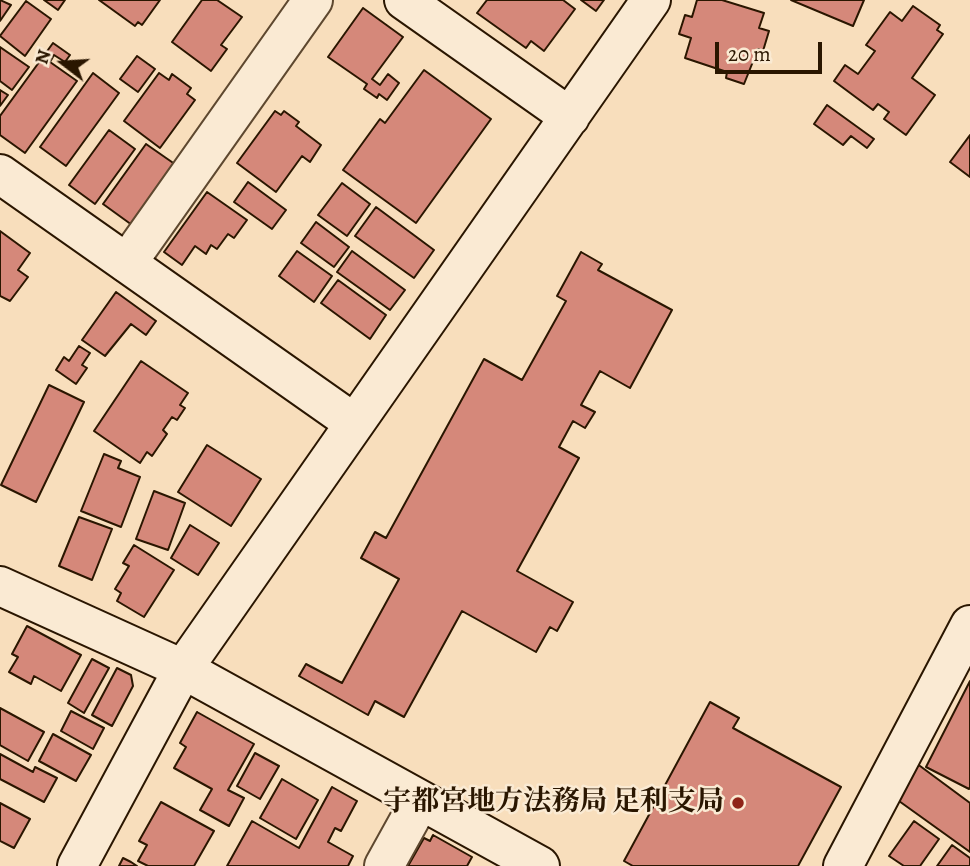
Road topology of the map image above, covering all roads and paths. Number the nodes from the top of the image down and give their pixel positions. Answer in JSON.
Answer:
{"nodes":[{"id":1,"x":313,"y":0,"type":"edge"},
{"id":2,"x":404,"y":0,"type":"edge"},
{"id":3,"x":651,"y":0,"type":"edge"},
{"id":4,"x":570,"y":117,"type":"junction"},
{"id":5,"x":0,"y":174,"type":"edge"},
{"id":6,"x":127,"y":263,"type":"junction"},
{"id":7,"x":354,"y":423,"type":"junction"},
{"id":8,"x":0,"y":586,"type":"edge"},
{"id":9,"x":970,"y":625,"type":"edge"},
{"id":10,"x":183,"y":668,"type":"junction"},
{"id":11,"x":420,"y":801,"type":"junction"},
{"id":12,"x":77,"y":866,"type":"edge"},
{"id":13,"x":384,"y":866,"type":"edge"},
{"id":14,"x":540,"y":866,"type":"edge"},
{"id":15,"x":843,"y":866,"type":"edge"}],
"edges":[{"from":1,"to":6,"type":"street"},
{"from":2,"to":4,"type":"street"},
{"from":3,"to":4,"type":"street"},
{"from":4,"to":7,"type":"street"},
{"from":5,"to":6,"type":"street"},
{"from":6,"to":7,"type":"street"},
{"from":7,"to":10,"type":"street"},
{"from":8,"to":10,"type":"street"},
{"from":9,"to":15,"type":"street"},
{"from":10,"to":11,"type":"street"},
{"from":10,"to":12,"type":"street"},
{"from":11,"to":13,"type":"street"},
{"from":11,"to":14,"type":"street"}]}
